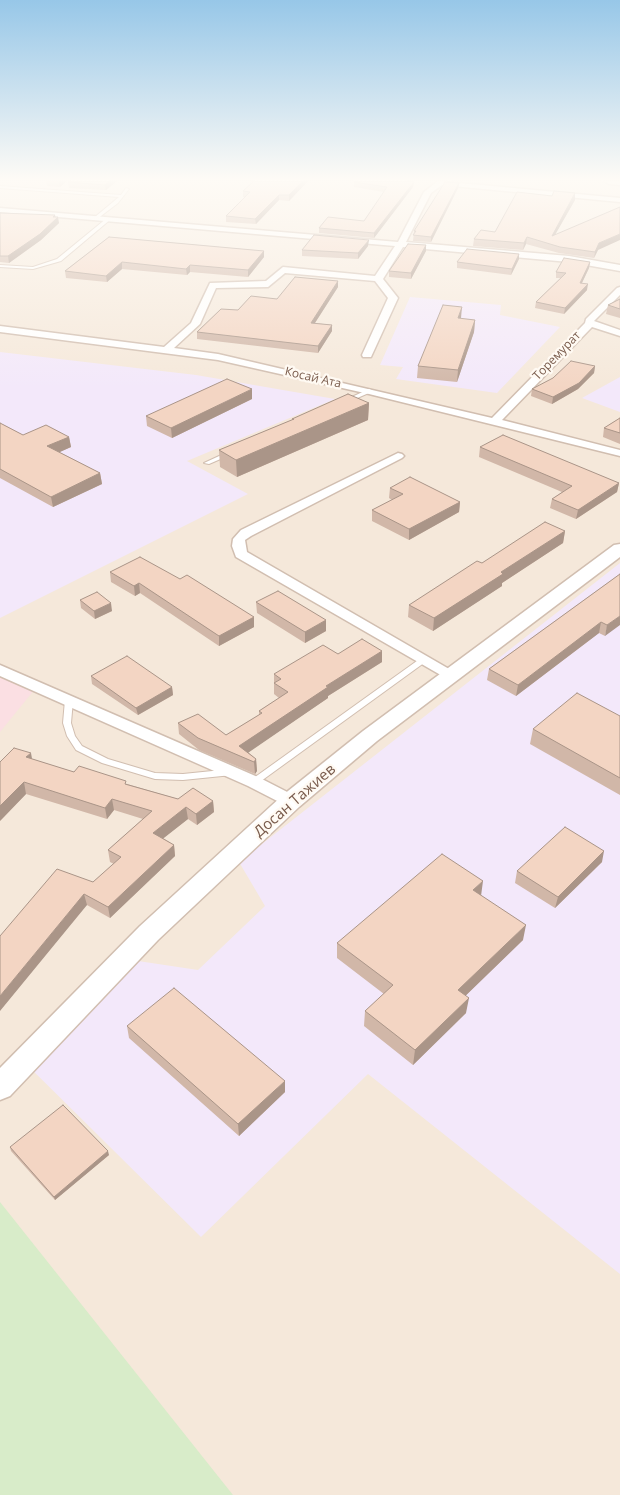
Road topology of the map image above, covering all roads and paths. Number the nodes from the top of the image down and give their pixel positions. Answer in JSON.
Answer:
{"nodes":[{"id":1,"x":70,"y":251,"type":"edge"},
{"id":2,"x":396,"y":251,"type":"edge"},
{"id":3,"x":470,"y":251,"type":"edge"},
{"id":4,"x":0,"y":266,"type":"edge"},
{"id":5,"x":620,"y":268,"type":"edge"},
{"id":6,"x":378,"y":280,"type":"junction"},
{"id":7,"x":620,"y":290,"type":"edge"},
{"id":8,"x":590,"y":323,"type":"junction"},
{"id":9,"x":0,"y":329,"type":"edge"},
{"id":10,"x":620,"y":333,"type":"edge"},
{"id":11,"x":168,"y":349,"type":"junction"},
{"id":12,"x":367,"y":355,"type":"dead end"},
{"id":13,"x":369,"y":391,"type":"junction"},
{"id":14,"x":333,"y":407,"type":"edge"},
{"id":15,"x":493,"y":423,"type":"junction"},
{"id":16,"x":234,"y":451,"type":"edge"},
{"id":17,"x":620,"y":453,"type":"edge"},
{"id":18,"x":398,"y":456,"type":"dead end"},
{"id":19,"x":207,"y":463,"type":"dead end"},
{"id":20,"x":620,"y":550,"type":"edge"},
{"id":21,"x":424,"y":660,"type":"junction"},
{"id":22,"x":0,"y":670,"type":"edge"},
{"id":23,"x":451,"y":676,"type":"junction"},
{"id":24,"x":69,"y":700,"type":"junction"},
{"id":25,"x":232,"y":772,"type":"junction"},
{"id":26,"x":254,"y":782,"type":"junction"},
{"id":27,"x":291,"y":801,"type":"junction"},
{"id":28,"x":0,"y":1087,"type":"edge"}],
"edges":[{"from":1,"to":4,"type":"lane"},
{"from":2,"to":6,"type":"street"},
{"from":3,"to":5,"type":"street"},
{"from":6,"to":11,"type":"street"},
{"from":6,"to":12,"type":"street"},
{"from":7,"to":8,"type":"street","name":"Торемурат"},
{"from":8,"to":10,"type":"street"},
{"from":8,"to":15,"type":"street","name":"Торемурат"},
{"from":9,"to":11,"type":"street","name":"Косай Ата"},
{"from":11,"to":13,"type":"street","name":"Косай Ата"},
{"from":13,"to":14,"type":"lane"},
{"from":13,"to":15,"type":"street","name":"Косай Ата"},
{"from":15,"to":17,"type":"street","name":"Косай Ата"},
{"from":16,"to":19,"type":"lane"},
{"from":18,"to":21,"type":"street"},
{"from":20,"to":23,"type":"street","name":"Досан Тажиев"},
{"from":21,"to":23,"type":"street"},
{"from":21,"to":26,"type":"lane"},
{"from":22,"to":24,"type":"street"},
{"from":23,"to":27,"type":"street","name":"Досан Тажиев"},
{"from":24,"to":25,"type":"street"},
{"from":24,"to":25,"type":"lane"},
{"from":25,"to":26,"type":"street"},
{"from":26,"to":27,"type":"street"},
{"from":27,"to":28,"type":"street","name":"Досан Тажиев"}]}
